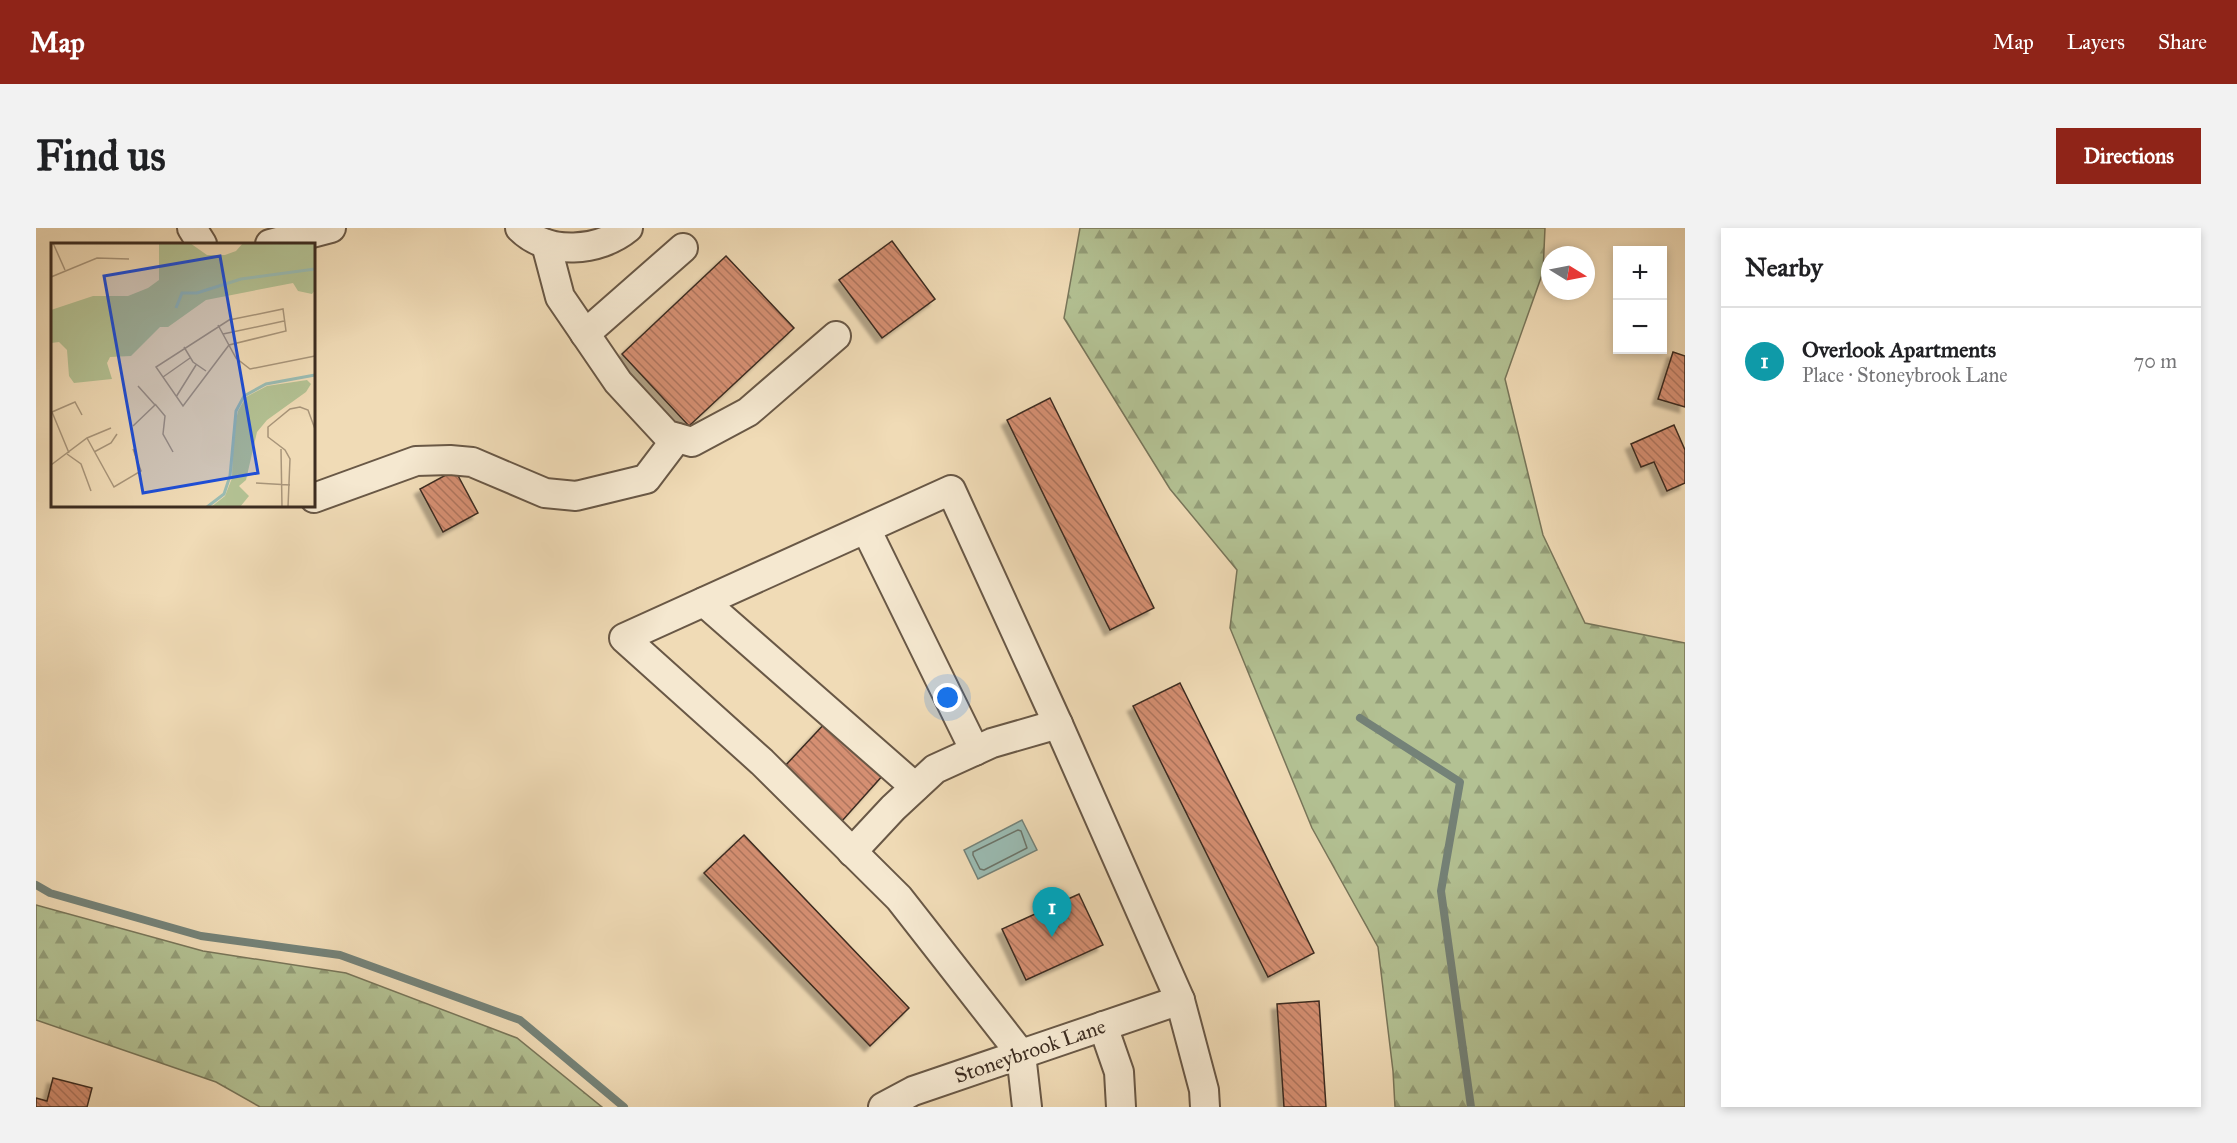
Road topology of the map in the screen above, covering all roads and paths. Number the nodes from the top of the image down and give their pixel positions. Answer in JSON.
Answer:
{"nodes":[{"id":1,"x":192,"y":228,"type":"edge"},
{"id":2,"x":331,"y":228,"type":"edge"},
{"id":3,"x":520,"y":228,"type":"edge"},
{"id":4,"x":628,"y":228,"type":"edge"},
{"id":5,"x":201,"y":243,"type":"edge"},
{"id":6,"x":274,"y":243,"type":"edge"},
{"id":7,"x":546,"y":244,"type":"junction"},
{"id":8,"x":683,"y":249,"type":"dead end"},
{"id":9,"x":585,"y":334,"type":"junction"},
{"id":10,"x":836,"y":336,"type":"dead end"},
{"id":11,"x":677,"y":438,"type":"junction"},
{"id":12,"x":315,"y":498,"type":"edge"},
{"id":13,"x":866,"y":529,"type":"junction"},
{"id":14,"x":704,"y":602,"type":"junction"},
{"id":15,"x":1058,"y":724,"type":"junction"},
{"id":16,"x":975,"y":751,"type":"junction"},
{"id":17,"x":915,"y":787,"type":"junction"},
{"id":18,"x":852,"y":852,"type":"junction"},
{"id":19,"x":1180,"y":1000,"type":"junction"},
{"id":20,"x":1102,"y":1026,"type":"junction"},
{"id":21,"x":1021,"y":1054,"type":"junction"},
{"id":22,"x":883,"y":1107,"type":"edge"},
{"id":23,"x":1027,"y":1107,"type":"edge"},
{"id":24,"x":1121,"y":1107,"type":"edge"},
{"id":25,"x":1205,"y":1107,"type":"edge"}],
"edges":[{"from":1,"to":5,"type":"street"},
{"from":2,"to":6,"type":"street"},
{"from":3,"to":7,"type":"street"},
{"from":4,"to":7,"type":"street"},
{"from":7,"to":9,"type":"street"},
{"from":8,"to":9,"type":"street"},
{"from":9,"to":11,"type":"street"},
{"from":10,"to":11,"type":"street"},
{"from":11,"to":12,"type":"street"},
{"from":13,"to":14,"type":"street"},
{"from":13,"to":15,"type":"street"},
{"from":13,"to":16,"type":"street"},
{"from":14,"to":17,"type":"street"},
{"from":14,"to":18,"type":"street"},
{"from":15,"to":16,"type":"street"},
{"from":15,"to":19,"type":"street"},
{"from":16,"to":17,"type":"street"},
{"from":17,"to":18,"type":"street"},
{"from":18,"to":21,"type":"street"},
{"from":19,"to":20,"type":"street","name":"Stoneybrook Lane"},
{"from":19,"to":25,"type":"street"},
{"from":20,"to":21,"type":"street","name":"Stoneybrook Lane"},
{"from":20,"to":24,"type":"street"},
{"from":21,"to":22,"type":"street","name":"Stoneybrook Lane"},
{"from":21,"to":23,"type":"street"}]}
